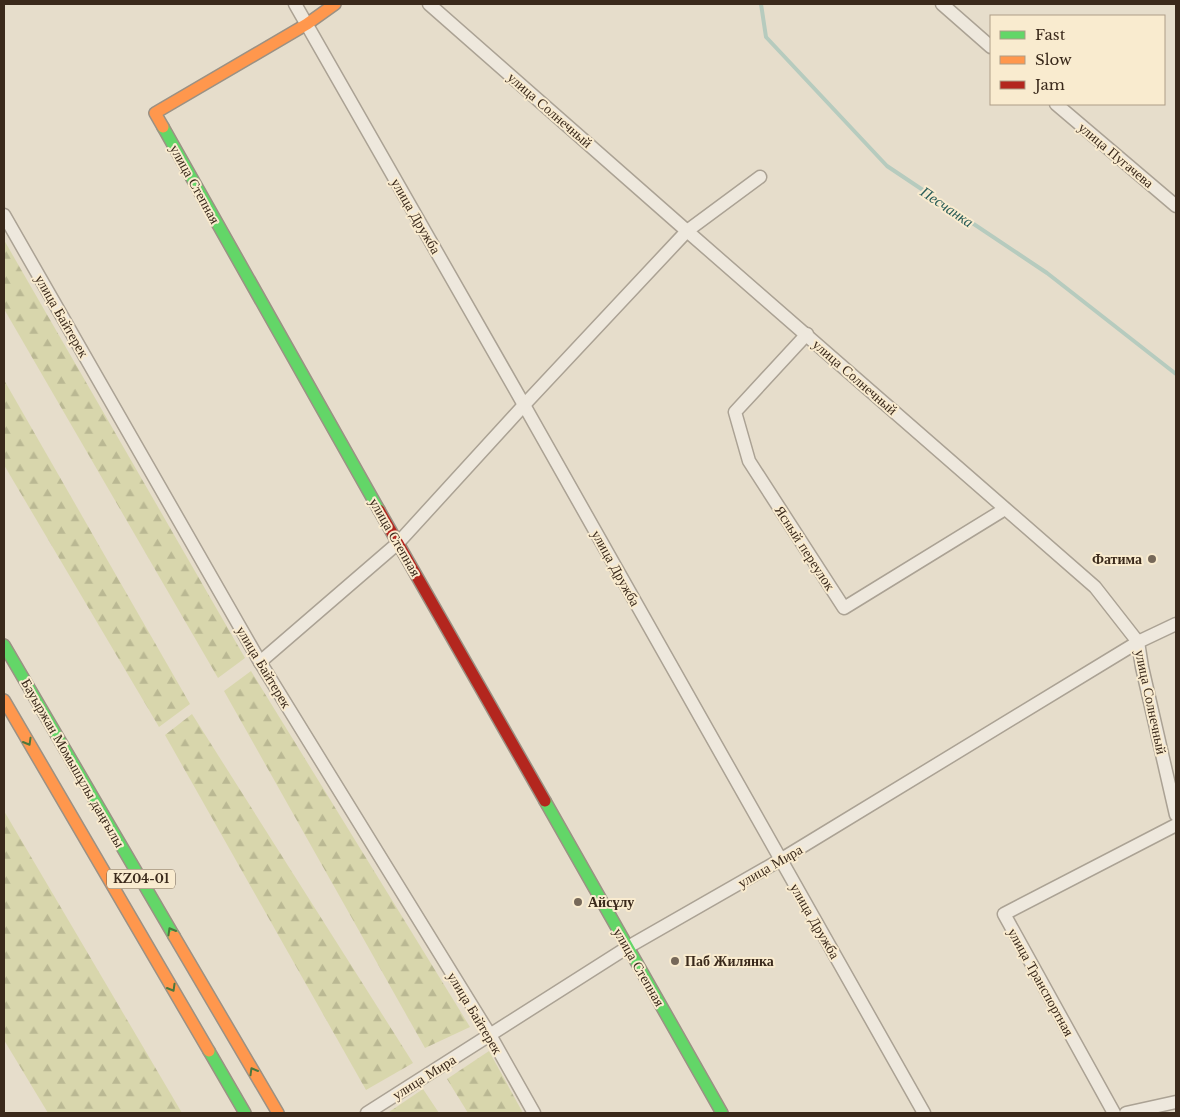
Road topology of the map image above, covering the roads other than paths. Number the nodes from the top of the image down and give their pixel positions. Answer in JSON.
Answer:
{"nodes":[{"id":1,"x":295,"y":4,"type":"edge"},
{"id":2,"x":335,"y":4,"type":"edge"},
{"id":3,"x":429,"y":4,"type":"edge"},
{"id":4,"x":942,"y":4,"type":"edge"},
{"id":5,"x":306,"y":24,"type":"junction"},
{"id":6,"x":990,"y":46,"type":"edge"},
{"id":7,"x":1057,"y":105,"type":"edge"},
{"id":8,"x":760,"y":177,"type":"dead end"},
{"id":9,"x":1176,"y":206,"type":"edge"},
{"id":10,"x":4,"y":215,"type":"edge"},
{"id":11,"x":687,"y":231,"type":"junction"},
{"id":12,"x":807,"y":334,"type":"junction"},
{"id":13,"x":524,"y":405,"type":"junction"},
{"id":14,"x":1005,"y":509,"type":"junction"},
{"id":15,"x":398,"y":543,"type":"junction"},
{"id":16,"x":1176,"y":624,"type":"edge"},
{"id":17,"x":1138,"y":642,"type":"junction"},
{"id":18,"x":4,"y":645,"type":"edge"},
{"id":19,"x":260,"y":662,"type":"junction"},
{"id":20,"x":4,"y":700,"type":"edge"},
{"id":21,"x":1176,"y":815,"type":"edge"},
{"id":22,"x":1176,"y":825,"type":"edge"},
{"id":23,"x":780,"y":860,"type":"junction"},
{"id":24,"x":628,"y":947,"type":"junction"},
{"id":25,"x":490,"y":1035,"type":"junction"},
{"id":26,"x":1176,"y":1102,"type":"edge"},
{"id":27,"x":245,"y":1113,"type":"edge"},
{"id":28,"x":278,"y":1113,"type":"edge"},
{"id":29,"x":367,"y":1113,"type":"edge"},
{"id":30,"x":534,"y":1113,"type":"edge"},
{"id":31,"x":722,"y":1113,"type":"edge"},
{"id":32,"x":924,"y":1113,"type":"edge"},
{"id":33,"x":1114,"y":1113,"type":"edge"},
{"id":34,"x":1126,"y":1113,"type":"edge"}],
"edges":[{"from":1,"to":5,"type":"street","name":"улица Дружба"},
{"from":2,"to":5,"type":"street"},
{"from":3,"to":11,"type":"street","name":"улица Солнечный"},
{"from":4,"to":6,"type":"street"},
{"from":5,"to":13,"type":"street","name":"улица Дружба"},
{"from":5,"to":15,"type":"street","name":"улица Степная"},
{"from":7,"to":9,"type":"street","name":"улица Пугачева"},
{"from":8,"to":11,"type":"street"},
{"from":10,"to":19,"type":"street","name":"улица Байтерек"},
{"from":11,"to":12,"type":"street","name":"улица Солнечный"},
{"from":11,"to":13,"type":"street"},
{"from":12,"to":14,"type":"street","name":"улица Солнечный"},
{"from":12,"to":14,"type":"street","name":"Ясный переулок"},
{"from":13,"to":15,"type":"street"},
{"from":13,"to":23,"type":"street","name":"улица Дружба"},
{"from":14,"to":17,"type":"street","name":"улица Солнечный"},
{"from":15,"to":19,"type":"street"},
{"from":15,"to":24,"type":"street","name":"улица Степная"},
{"from":16,"to":17,"type":"street","name":"улица Мира"},
{"from":17,"to":21,"type":"street","name":"улица Солнечный"},
{"from":17,"to":23,"type":"street","name":"улица Мира"},
{"from":28,"to":18,"type":"street","name":"Бауыржан Момышұлы даңғылы","number":"KZ04-01","one_way":true},
{"from":19,"to":25,"type":"street","name":"улица Байтерек"},
{"from":20,"to":27,"type":"street","name":"Бауыржан Момышұлы даңғылы","number":"KZ04-01","one_way":true},
{"from":22,"to":33,"type":"street","name":"улица Транспортная"},
{"from":23,"to":24,"type":"street","name":"улица Мира"},
{"from":23,"to":32,"type":"street","name":"улица Дружба"},
{"from":24,"to":25,"type":"street","name":"улица Мира"},
{"from":24,"to":31,"type":"street","name":"улица Степная"},
{"from":25,"to":29,"type":"street","name":"улица Мира"},
{"from":25,"to":30,"type":"street","name":"улица Байтерек"},
{"from":26,"to":34,"type":"street"}]}
